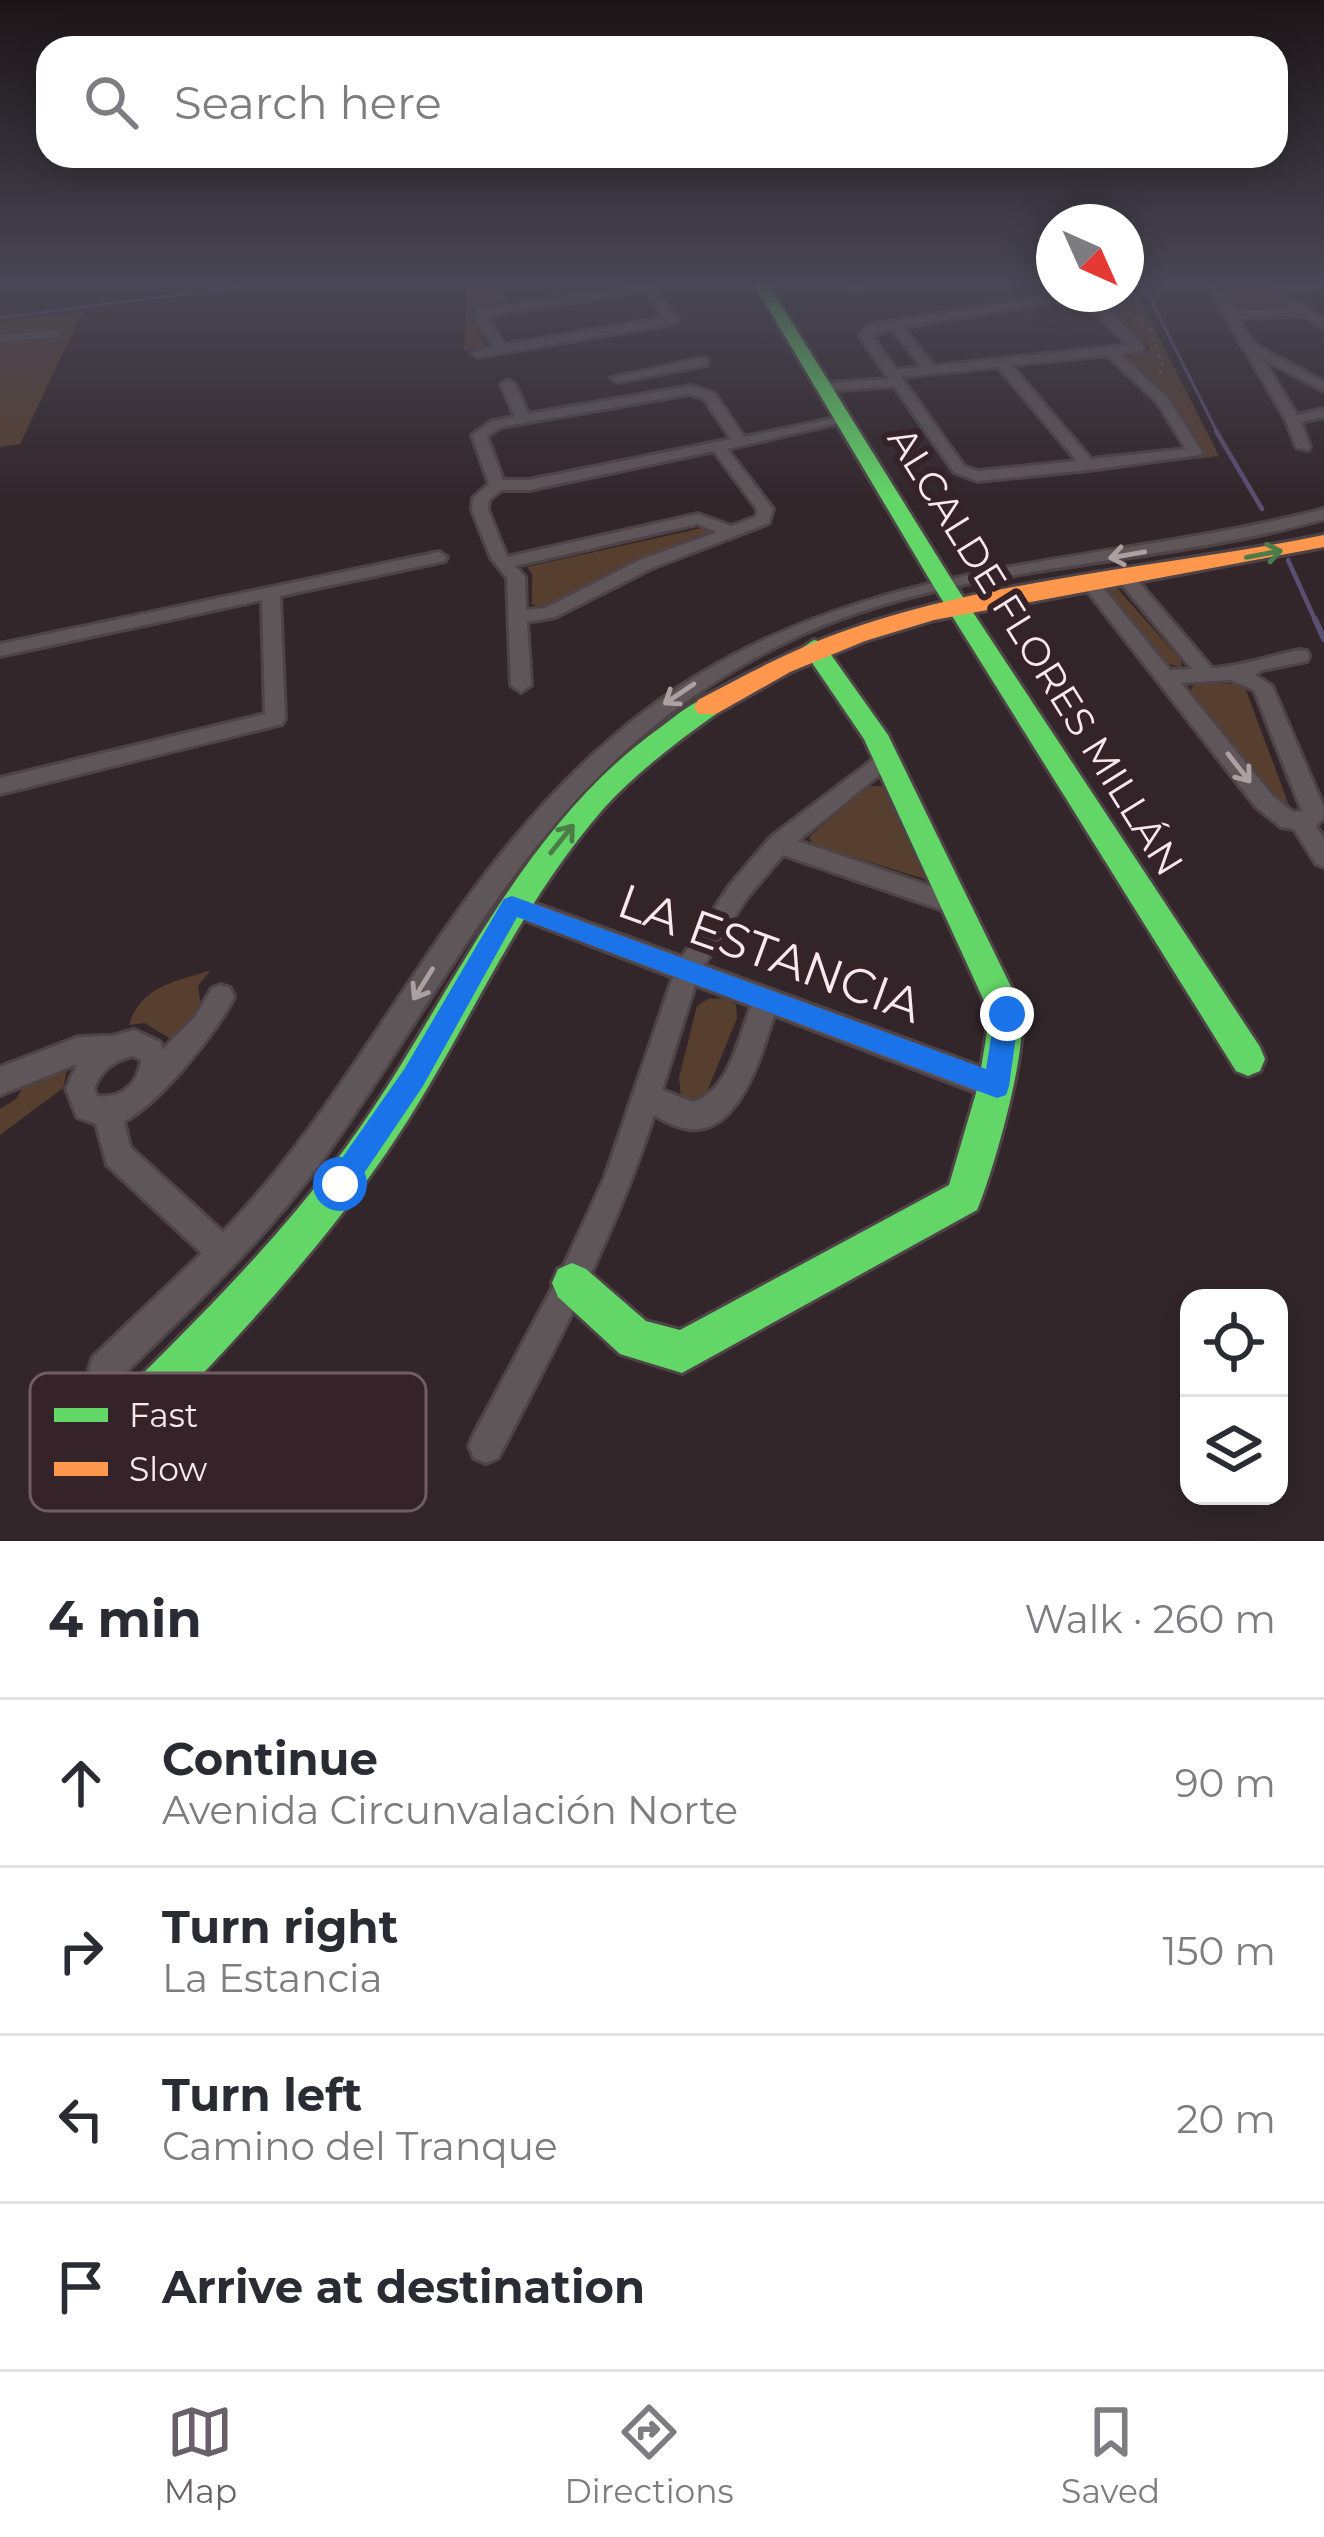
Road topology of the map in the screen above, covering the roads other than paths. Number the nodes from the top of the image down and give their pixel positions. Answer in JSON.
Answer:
{"nodes":[{"id":1,"x":805,"y":356,"type":"edge"},
{"id":2,"x":879,"y":356,"type":"edge"},
{"id":3,"x":920,"y":356,"type":"edge"},
{"id":4,"x":1080,"y":356,"type":"edge"},
{"id":5,"x":1115,"y":356,"type":"edge"},
{"id":6,"x":1256,"y":356,"type":"edge"},
{"id":7,"x":1267,"y":356,"type":"edge"},
{"id":8,"x":1002,"y":363,"type":"junction"},
{"id":9,"x":600,"y":367,"type":"dead end"},
{"id":10,"x":931,"y":370,"type":"junction"},
{"id":11,"x":893,"y":376,"type":"junction"},
{"id":12,"x":618,"y":378,"type":"junction"},
{"id":13,"x":508,"y":383,"type":"dead end"},
{"id":14,"x":1324,"y":387,"type":"edge"},
{"id":15,"x":702,"y":393,"type":"junction"},
{"id":16,"x":832,"y":399,"type":"junction"},
{"id":17,"x":630,"y":401,"type":"junction"},
{"id":18,"x":1324,"y":413,"type":"edge"},
{"id":19,"x":523,"y":419,"type":"junction"},
{"id":20,"x":1294,"y":420,"type":"junction"},
{"id":21,"x":735,"y":434,"type":"junction"},
{"id":22,"x":717,"y":446,"type":"junction"},
{"id":23,"x":1304,"y":447,"type":"dead end"},
{"id":24,"x":1089,"y":466,"type":"junction"},
{"id":25,"x":497,"y":485,"type":"junction"},
{"id":26,"x":1324,"y":514,"type":"edge"},
{"id":27,"x":729,"y":531,"type":"junction"},
{"id":28,"x":1324,"y":541,"type":"edge"},
{"id":29,"x":1175,"y":547,"type":"junction"},
{"id":30,"x":439,"y":557,"type":"dead end"},
{"id":31,"x":504,"y":562,"type":"junction"},
{"id":32,"x":1203,"y":566,"type":"junction"},
{"id":33,"x":1125,"y":577,"type":"junction"},
{"id":34,"x":1090,"y":583,"type":"junction"},
{"id":35,"x":272,"y":592,"type":"junction"},
{"id":36,"x":952,"y":596,"type":"junction"},
{"id":37,"x":516,"y":618,"type":"junction"},
{"id":38,"x":814,"y":648,"type":"junction"},
{"id":39,"x":0,"y":650,"type":"edge"},
{"id":40,"x":1300,"y":656,"type":"dead end"},
{"id":41,"x":718,"y":670,"type":"junction"},
{"id":42,"x":1207,"y":674,"type":"junction"},
{"id":43,"x":1242,"y":675,"type":"junction"},
{"id":44,"x":1166,"y":677,"type":"junction"},
{"id":45,"x":745,"y":684,"type":"junction"},
{"id":46,"x":520,"y":685,"type":"dead end"},
{"id":47,"x":887,"y":757,"type":"junction"},
{"id":48,"x":0,"y":785,"type":"edge"},
{"id":49,"x":1302,"y":823,"type":"junction"},
{"id":50,"x":779,"y":844,"type":"junction"},
{"id":51,"x":1324,"y":857,"type":"edge"},
{"id":52,"x":512,"y":905,"type":"junction"},
{"id":53,"x":958,"y":905,"type":"junction"},
{"id":54,"x":688,"y":969,"type":"junction"},
{"id":55,"x":221,"y":997,"type":"dead end"},
{"id":56,"x":766,"y":1000,"type":"junction"},
{"id":57,"x":111,"y":1048,"type":"junction"},
{"id":58,"x":1248,"y":1059,"type":"dead end"},
{"id":59,"x":151,"y":1080,"type":"junction"},
{"id":60,"x":0,"y":1082,"type":"edge"},
{"id":61,"x":997,"y":1086,"type":"junction"},
{"id":62,"x":648,"y":1098,"type":"junction"},
{"id":63,"x":108,"y":1112,"type":"junction"},
{"id":64,"x":294,"y":1172,"type":"junction"},
{"id":65,"x":340,"y":1184,"type":"junction"},
{"id":66,"x":223,"y":1252,"type":"junction"},
{"id":67,"x":572,"y":1283,"type":"junction"},
{"id":68,"x":105,"y":1369,"type":"dead end"},
{"id":69,"x":172,"y":1373,"type":"edge"},
{"id":70,"x":486,"y":1446,"type":"dead end"}],
"edges":[{"from":1,"to":16,"type":"street","name":"ALCALDE FLORES MILLÁN"},
{"from":2,"to":11,"type":"street"},
{"from":3,"to":10,"type":"street"},
{"from":4,"to":8,"type":"street"},
{"from":5,"to":24,"type":"street"},
{"from":6,"to":20,"type":"street"},
{"from":7,"to":14,"type":"street"},
{"from":8,"to":10,"type":"street"},
{"from":8,"to":24,"type":"street"},
{"from":9,"to":12,"type":"street"},
{"from":10,"to":11,"type":"street"},
{"from":11,"to":16,"type":"street"},
{"from":11,"to":24,"type":"street"},
{"from":12,"to":15,"type":"street"},
{"from":12,"to":17,"type":"street"},
{"from":13,"to":19,"type":"street"},
{"from":15,"to":17,"type":"street"},
{"from":15,"to":21,"type":"street"},
{"from":16,"to":21,"type":"street"},
{"from":16,"to":36,"type":"street","name":"ALCALDE FLORES MILLÁN"},
{"from":17,"to":19,"type":"street"},
{"from":18,"to":20,"type":"street"},
{"from":19,"to":25,"type":"street"},
{"from":20,"to":23,"type":"street"},
{"from":21,"to":22,"type":"street"},
{"from":22,"to":25,"type":"street"},
{"from":22,"to":27,"type":"street"},
{"from":25,"to":31,"type":"street"},
{"from":26,"to":29,"type":"street"},
{"from":27,"to":31,"type":"street"},
{"from":27,"to":37,"type":"street"},
{"from":32,"to":28,"type":"street","one_way":true},
{"from":29,"to":32,"type":"street"},
{"from":29,"to":36,"type":"street","one_way":true},
{"from":30,"to":35,"type":"street"},
{"from":31,"to":37,"type":"street"},
{"from":32,"to":33,"type":"street"},
{"from":33,"to":34,"type":"street"},
{"from":33,"to":42,"type":"street"},
{"from":34,"to":36,"type":"street"},
{"from":34,"to":44,"type":"street"},
{"from":35,"to":39,"type":"street"},
{"from":35,"to":48,"type":"street"},
{"from":36,"to":38,"type":"street"},
{"from":36,"to":41,"type":"street"},
{"from":36,"to":58,"type":"street","name":"ALCALDE FLORES MILLÁN"},
{"from":37,"to":46,"type":"street"},
{"from":38,"to":45,"type":"street"},
{"from":38,"to":47,"type":"street"},
{"from":40,"to":43,"type":"street"},
{"from":41,"to":45,"type":"street"},
{"from":41,"to":64,"type":"street","one_way":true},
{"from":42,"to":43,"type":"street"},
{"from":42,"to":44,"type":"street"},
{"from":43,"to":49,"type":"street"},
{"from":44,"to":49,"type":"street","one_way":true},
{"from":52,"to":45,"type":"street","one_way":true},
{"from":47,"to":50,"type":"street"},
{"from":47,"to":53,"type":"street"},
{"from":49,"to":51,"type":"street"},
{"from":50,"to":53,"type":"street"},
{"from":50,"to":54,"type":"street"},
{"from":52,"to":54,"type":"street","name":"LA ESTANCIA"},
{"from":52,"to":65,"type":"street"},
{"from":53,"to":61,"type":"street"},
{"from":54,"to":56,"type":"street","name":"LA ESTANCIA"},
{"from":54,"to":62,"type":"street"},
{"from":55,"to":59,"type":"street"},
{"from":56,"to":61,"type":"street","name":"LA ESTANCIA"},
{"from":56,"to":62,"type":"street"},
{"from":57,"to":59,"type":"street"},
{"from":57,"to":60,"type":"street"},
{"from":57,"to":63,"type":"street"},
{"from":59,"to":63,"type":"street"},
{"from":61,"to":67,"type":"street"},
{"from":62,"to":67,"type":"street"},
{"from":63,"to":66,"type":"street"},
{"from":64,"to":65,"type":"street"},
{"from":64,"to":66,"type":"street"},
{"from":65,"to":69,"type":"street"},
{"from":66,"to":68,"type":"street"},
{"from":67,"to":70,"type":"street"}]}
